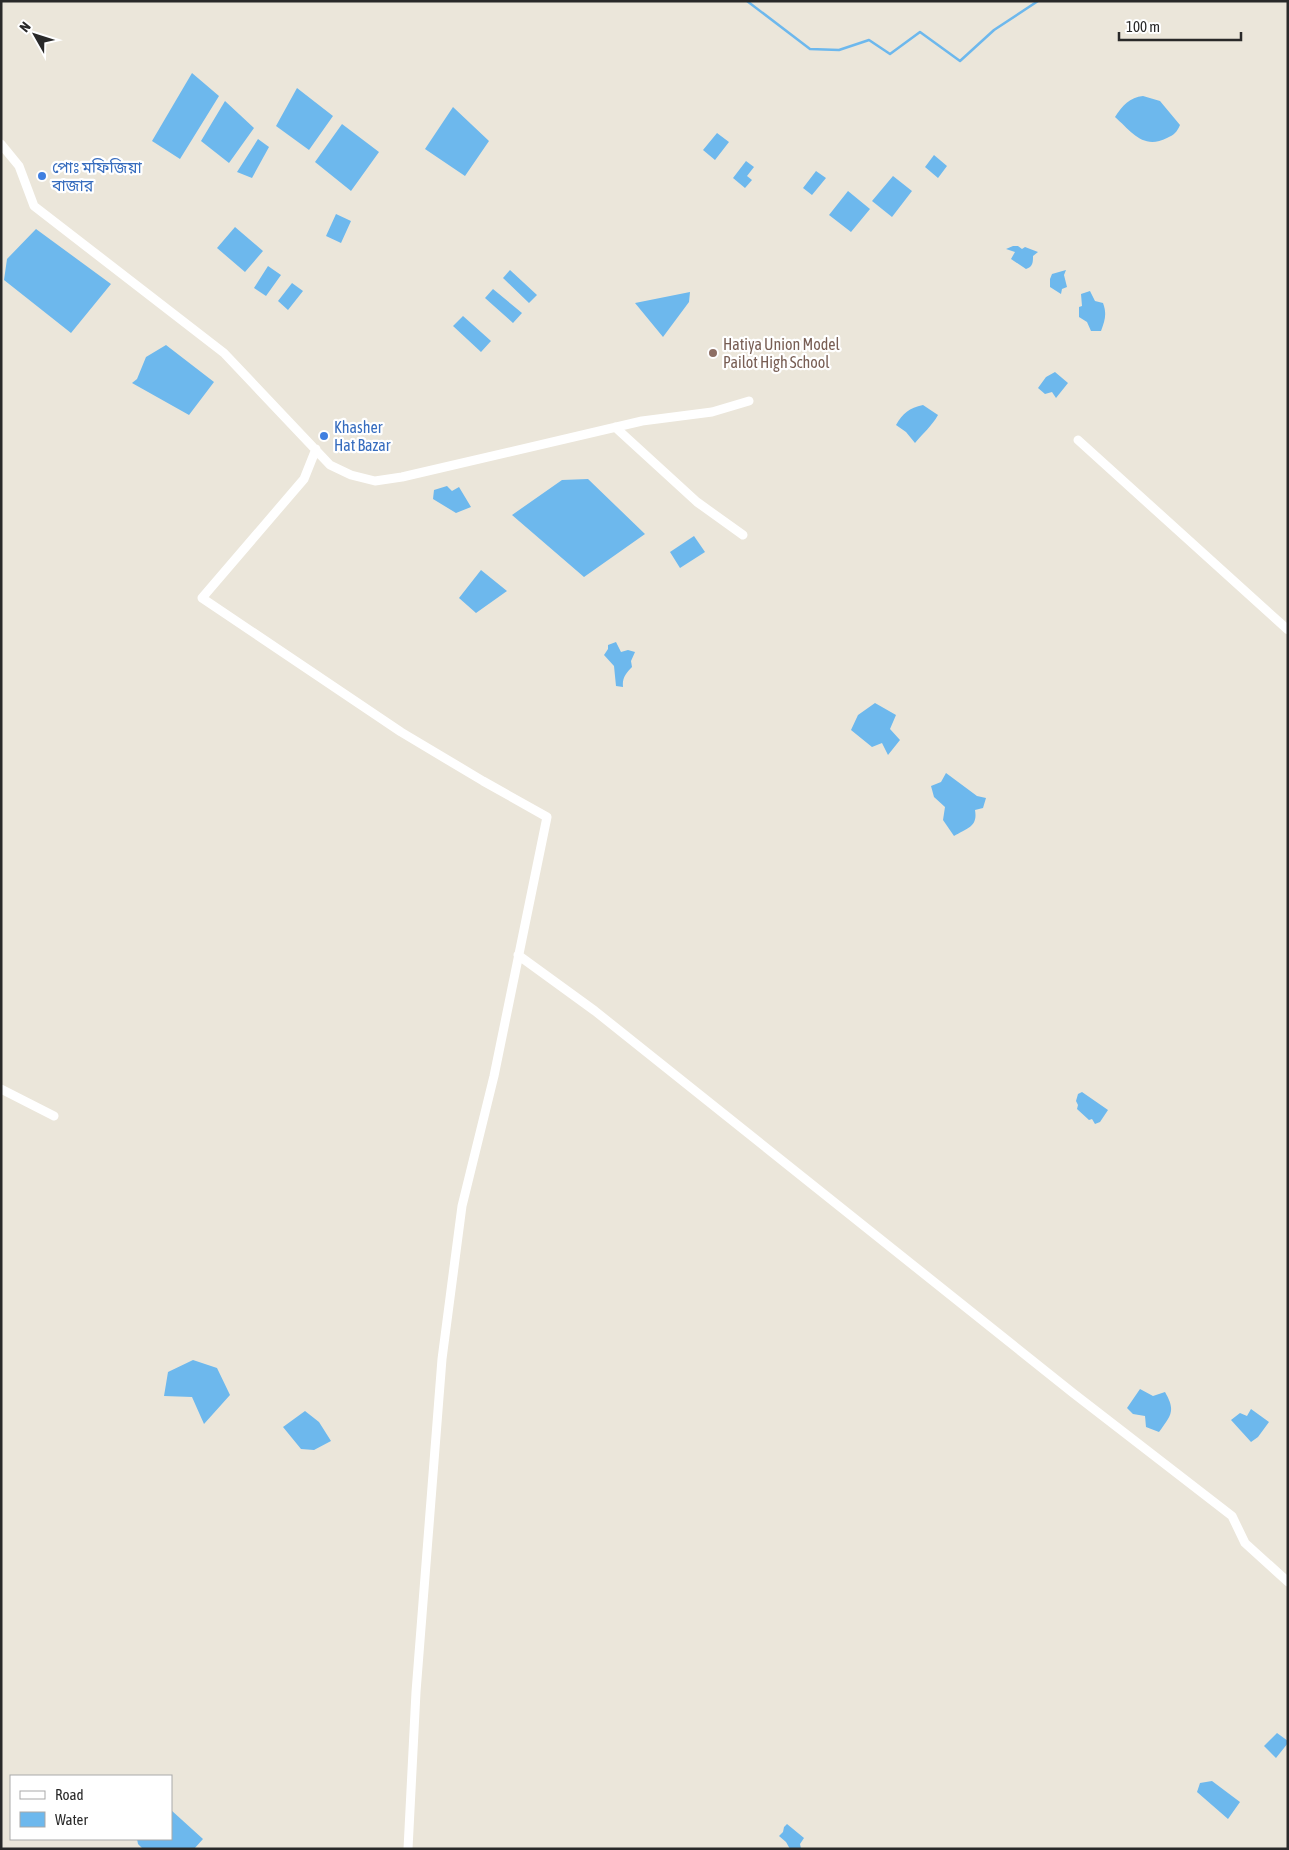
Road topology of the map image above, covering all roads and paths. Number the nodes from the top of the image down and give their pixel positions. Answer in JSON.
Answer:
{"nodes":[{"id":1,"x":1,"y":144,"type":"edge"},
{"id":2,"x":749,"y":401,"type":"dead end"},
{"id":3,"x":615,"y":427,"type":"junction"},
{"id":4,"x":1078,"y":440,"type":"dead end"},
{"id":5,"x":316,"y":449,"type":"junction"},
{"id":6,"x":743,"y":535,"type":"dead end"},
{"id":7,"x":1288,"y":630,"type":"edge"},
{"id":8,"x":518,"y":955,"type":"junction"},
{"id":9,"x":1,"y":1089,"type":"edge"},
{"id":10,"x":54,"y":1116,"type":"dead end"},
{"id":11,"x":1288,"y":1582,"type":"edge"},
{"id":12,"x":408,"y":1849,"type":"edge"}],
"edges":[{"from":1,"to":5,"type":"street"},
{"from":2,"to":3,"type":"street"},
{"from":3,"to":5,"type":"street"},
{"from":3,"to":6,"type":"street"},
{"from":4,"to":7,"type":"street"},
{"from":5,"to":8,"type":"street"},
{"from":8,"to":11,"type":"street"},
{"from":8,"to":12,"type":"street"},
{"from":9,"to":10,"type":"street"}]}
